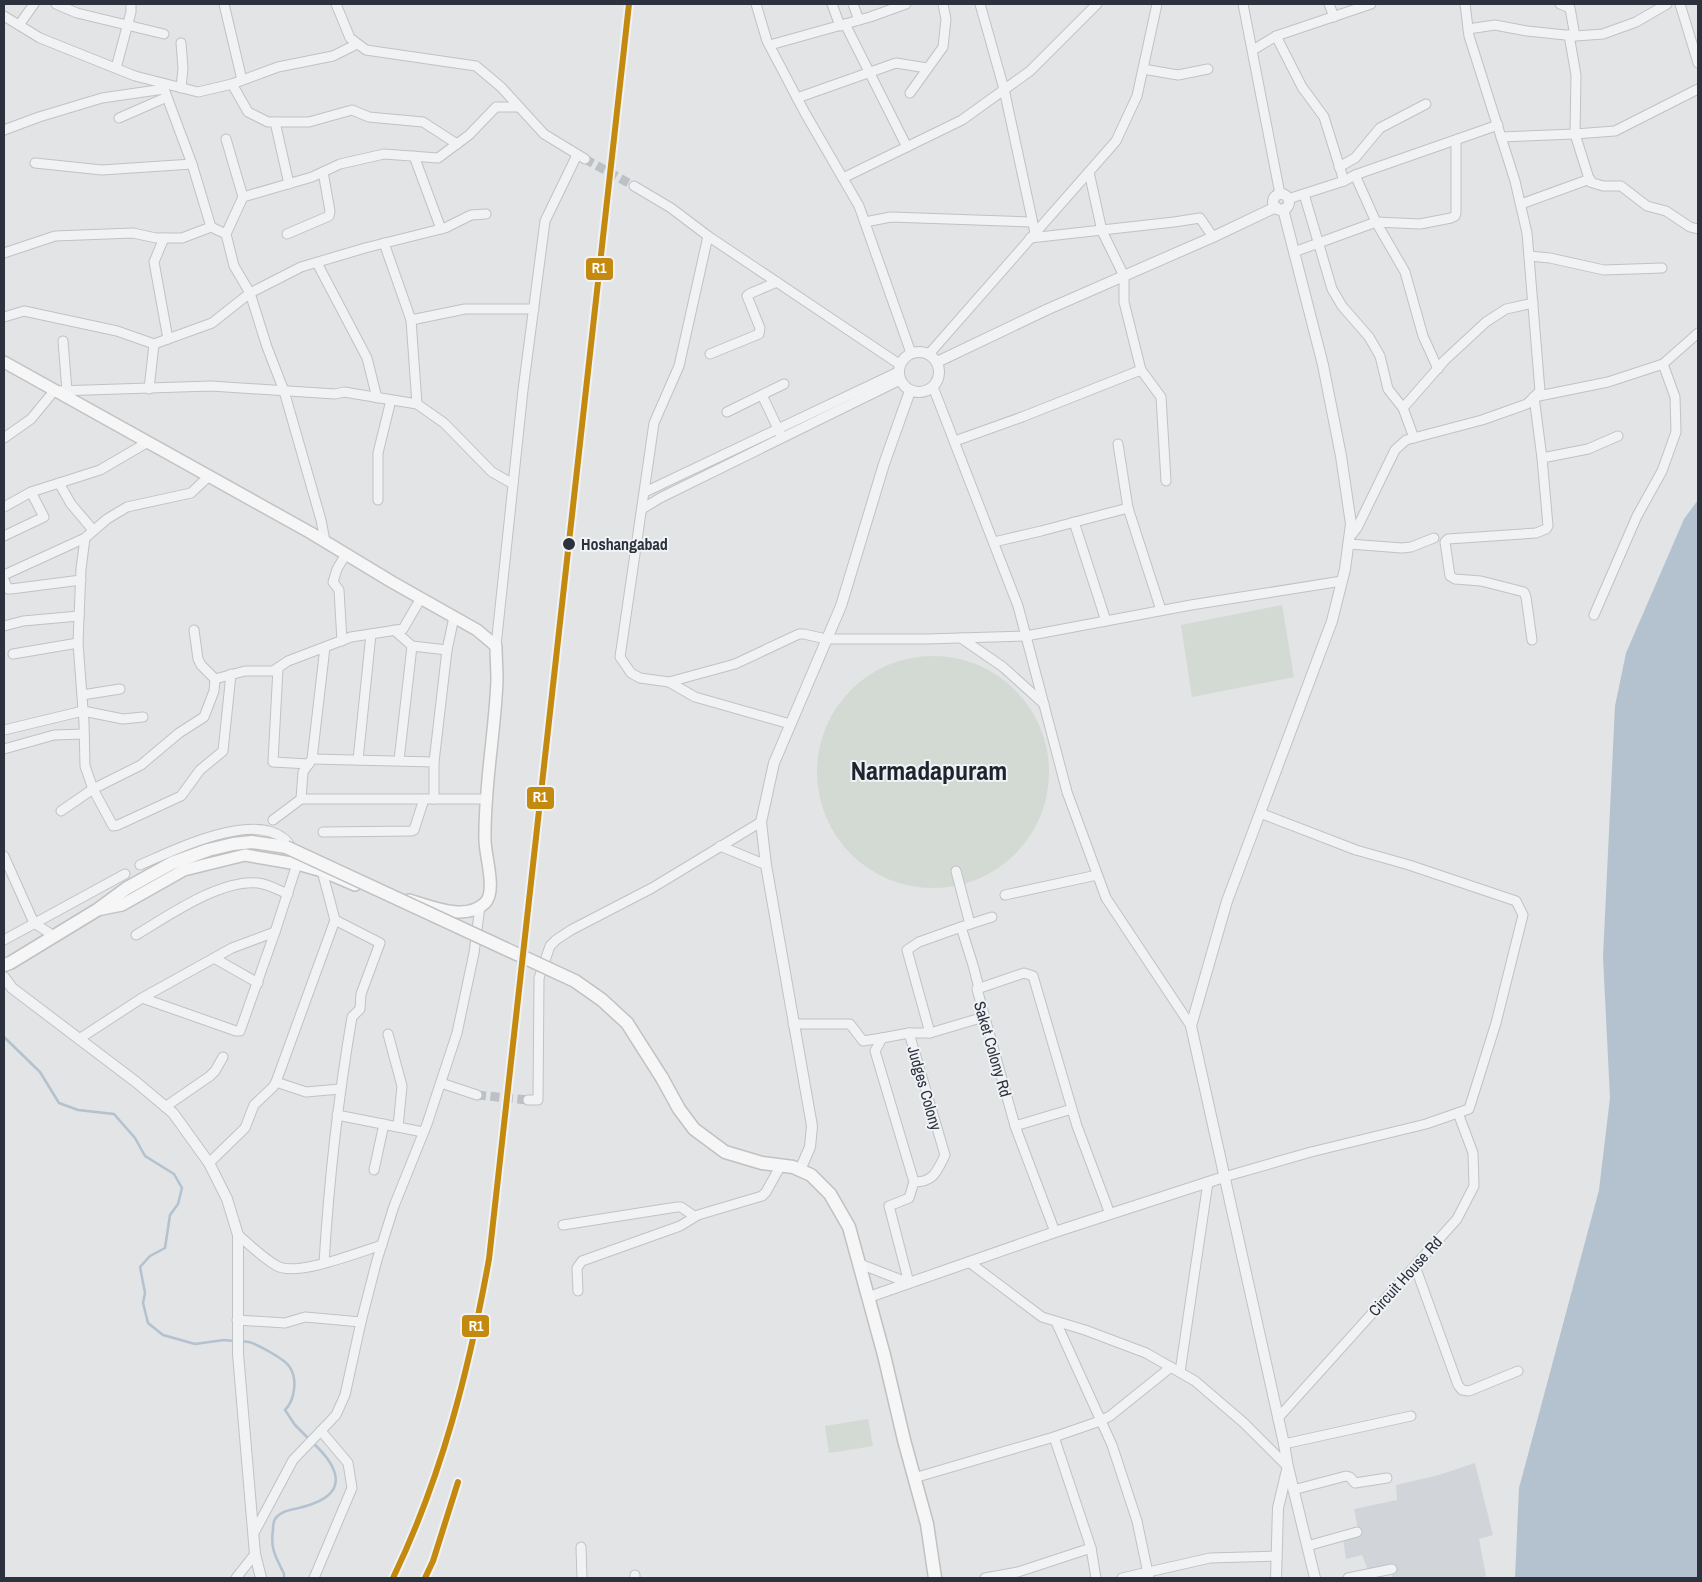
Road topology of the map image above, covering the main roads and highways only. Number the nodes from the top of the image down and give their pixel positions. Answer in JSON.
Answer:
{"nodes":[{"id":1,"x":4,"y":362,"type":"edge"},
{"id":2,"x":97,"y":910,"type":"junction"},
{"id":3,"x":6,"y":963,"type":"edge"},
{"id":4,"x":935,"y":1578,"type":"edge"}],
"edges":[{"from":1,"to":2,"type":"main road"},
{"from":2,"to":3,"type":"main road"},
{"from":2,"to":4,"type":"main road","bridge":true}]}
